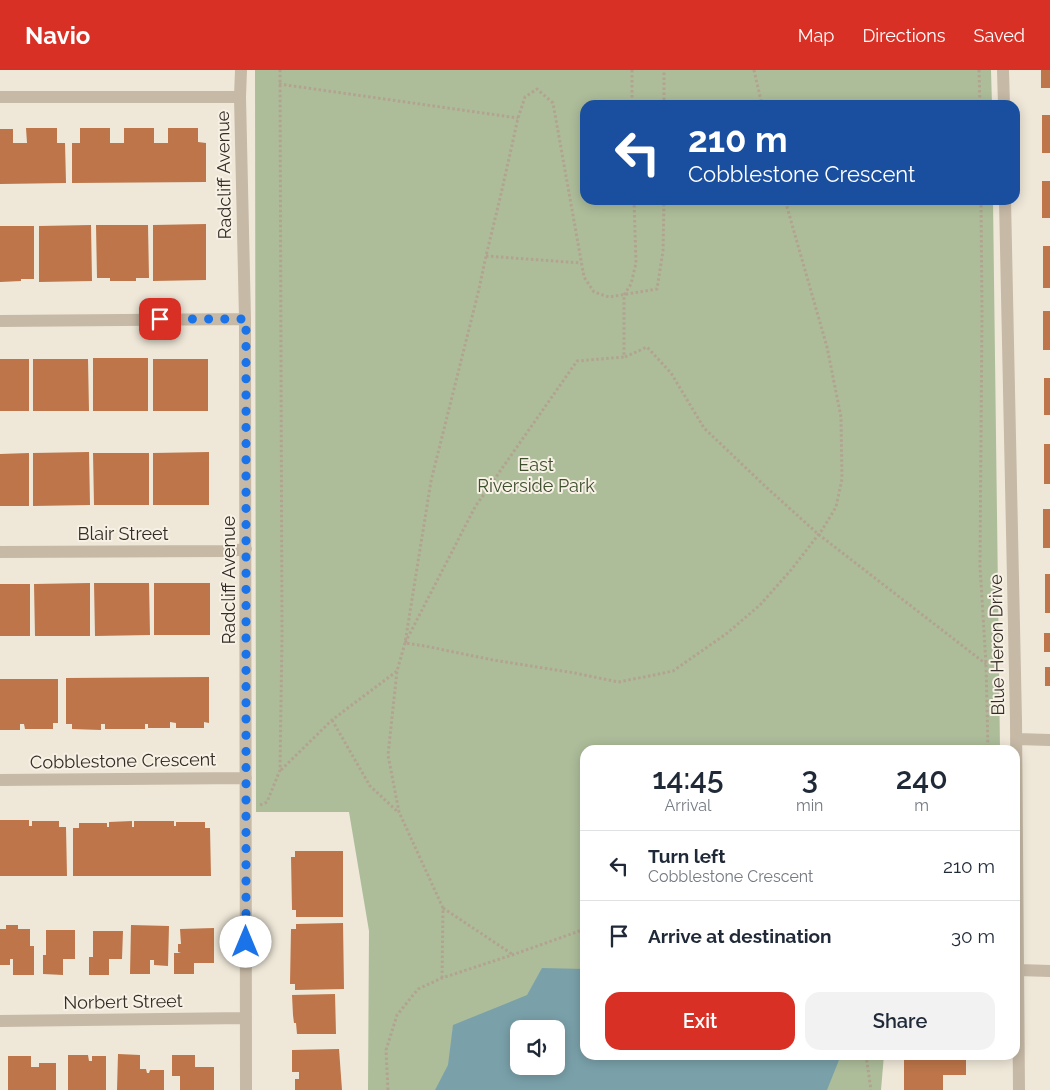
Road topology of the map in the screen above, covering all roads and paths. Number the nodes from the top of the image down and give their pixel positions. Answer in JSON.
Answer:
{"nodes":[{"id":1,"x":241,"y":70,"type":"edge"},
{"id":2,"x":280,"y":70,"type":"edge"},
{"id":3,"x":632,"y":70,"type":"edge"},
{"id":4,"x":664,"y":70,"type":"edge"},
{"id":5,"x":754,"y":70,"type":"edge"},
{"id":6,"x":979,"y":70,"type":"edge"},
{"id":7,"x":1003,"y":70,"type":"edge"},
{"id":8,"x":279,"y":84,"type":"junction"},
{"id":9,"x":0,"y":97,"type":"edge"},
{"id":10,"x":240,"y":97,"type":"junction"},
{"id":11,"x":632,"y":100,"type":"edge"},
{"id":12,"x":664,"y":100,"type":"edge"},
{"id":13,"x":761,"y":100,"type":"edge"},
{"id":14,"x":980,"y":100,"type":"edge"},
{"id":15,"x":1004,"y":100,"type":"edge"},
{"id":16,"x":518,"y":118,"type":"junction"},
{"id":17,"x":634,"y":205,"type":"edge"},
{"id":18,"x":664,"y":205,"type":"edge"},
{"id":19,"x":786,"y":205,"type":"edge"},
{"id":20,"x":981,"y":205,"type":"edge"},
{"id":21,"x":1005,"y":205,"type":"edge"},
{"id":22,"x":486,"y":256,"type":"junction"},
{"id":23,"x":581,"y":263,"type":"junction"},
{"id":24,"x":624,"y":296,"type":"junction"},
{"id":25,"x":246,"y":319,"type":"junction"},
{"id":26,"x":0,"y":321,"type":"edge"},
{"id":27,"x":624,"y":357,"type":"junction"},
{"id":28,"x":818,"y":534,"type":"junction"},
{"id":29,"x":246,"y":549,"type":"junction"},
{"id":30,"x":0,"y":552,"type":"edge"},
{"id":31,"x":405,"y":643,"type":"junction"},
{"id":32,"x":986,"y":664,"type":"junction"},
{"id":33,"x":398,"y":671,"type":"junction"},
{"id":34,"x":332,"y":720,"type":"junction"},
{"id":35,"x":1016,"y":739,"type":"junction"},
{"id":36,"x":1050,"y":740,"type":"edge"},
{"id":37,"x":988,"y":745,"type":"edge"},
{"id":38,"x":1016,"y":745,"type":"edge"},
{"id":39,"x":280,"y":770,"type":"junction"},
{"id":40,"x":246,"y":778,"type":"junction"},
{"id":41,"x":0,"y":780,"type":"edge"},
{"id":42,"x":246,"y":811,"type":"junction"},
{"id":43,"x":399,"y":812,"type":"junction"},
{"id":44,"x":443,"y":908,"type":"junction"},
{"id":45,"x":580,"y":931,"type":"edge"},
{"id":46,"x":512,"y":955,"type":"junction"},
{"id":47,"x":1020,"y":970,"type":"edge"},
{"id":48,"x":1050,"y":971,"type":"edge"},
{"id":49,"x":442,"y":978,"type":"junction"},
{"id":50,"x":246,"y":1018,"type":"junction"},
{"id":51,"x":0,"y":1021,"type":"edge"},
{"id":52,"x":867,"y":1060,"type":"edge"},
{"id":53,"x":1019,"y":1060,"type":"edge"},
{"id":54,"x":246,"y":1090,"type":"edge"},
{"id":55,"x":388,"y":1090,"type":"edge"},
{"id":56,"x":871,"y":1090,"type":"edge"},
{"id":57,"x":1019,"y":1090,"type":"edge"}],
"edges":[{"from":1,"to":10,"type":"street","name":"Radcliff Avenue"},
{"from":2,"to":8,"type":"path"},
{"from":3,"to":11,"type":"path"},
{"from":4,"to":12,"type":"path"},
{"from":5,"to":13,"type":"path"},
{"from":6,"to":14,"type":"path"},
{"from":7,"to":15,"type":"street"},
{"from":8,"to":16,"type":"path"},
{"from":8,"to":39,"type":"path"},
{"from":9,"to":10,"type":"street"},
{"from":10,"to":25,"type":"street","name":"Radcliff Avenue"},
{"from":16,"to":22,"type":"path"},
{"from":16,"to":23,"type":"path"},
{"from":17,"to":24,"type":"path"},
{"from":18,"to":24,"type":"path"},
{"from":19,"to":28,"type":"path"},
{"from":20,"to":32,"type":"path"},
{"from":21,"to":35,"type":"street","name":"Blue Heron Drive"},
{"from":22,"to":23,"type":"path"},
{"from":22,"to":31,"type":"path"},
{"from":23,"to":24,"type":"path"},
{"from":24,"to":27,"type":"path"},
{"from":25,"to":26,"type":"street"},
{"from":25,"to":29,"type":"street","name":"Radcliff Avenue"},
{"from":27,"to":28,"type":"path"},
{"from":27,"to":31,"type":"path"},
{"from":28,"to":31,"type":"path"},
{"from":28,"to":32,"type":"path"},
{"from":29,"to":30,"type":"street","name":"Blair Street"},
{"from":29,"to":40,"type":"street","name":"Radcliff Avenue"},
{"from":31,"to":33,"type":"path"},
{"from":32,"to":37,"type":"path"},
{"from":33,"to":34,"type":"path"},
{"from":33,"to":43,"type":"path"},
{"from":34,"to":39,"type":"path"},
{"from":34,"to":43,"type":"path"},
{"from":35,"to":36,"type":"street"},
{"from":35,"to":38,"type":"street","name":"Blue Heron Drive"},
{"from":39,"to":42,"type":"path"},
{"from":40,"to":41,"type":"street","name":"Cobblestone Crescent"},
{"from":40,"to":42,"type":"street","name":"Radcliff Avenue"},
{"from":42,"to":50,"type":"street","name":"Radcliff Avenue"},
{"from":43,"to":44,"type":"path"},
{"from":44,"to":46,"type":"path"},
{"from":44,"to":49,"type":"path"},
{"from":45,"to":46,"type":"path"},
{"from":46,"to":49,"type":"path"},
{"from":47,"to":48,"type":"street"},
{"from":49,"to":55,"type":"path"},
{"from":50,"to":51,"type":"street","name":"Norbert Street"},
{"from":50,"to":54,"type":"street","name":"Radcliff Avenue"},
{"from":52,"to":56,"type":"path"},
{"from":53,"to":57,"type":"street","name":"Blue Heron Drive"}]}
